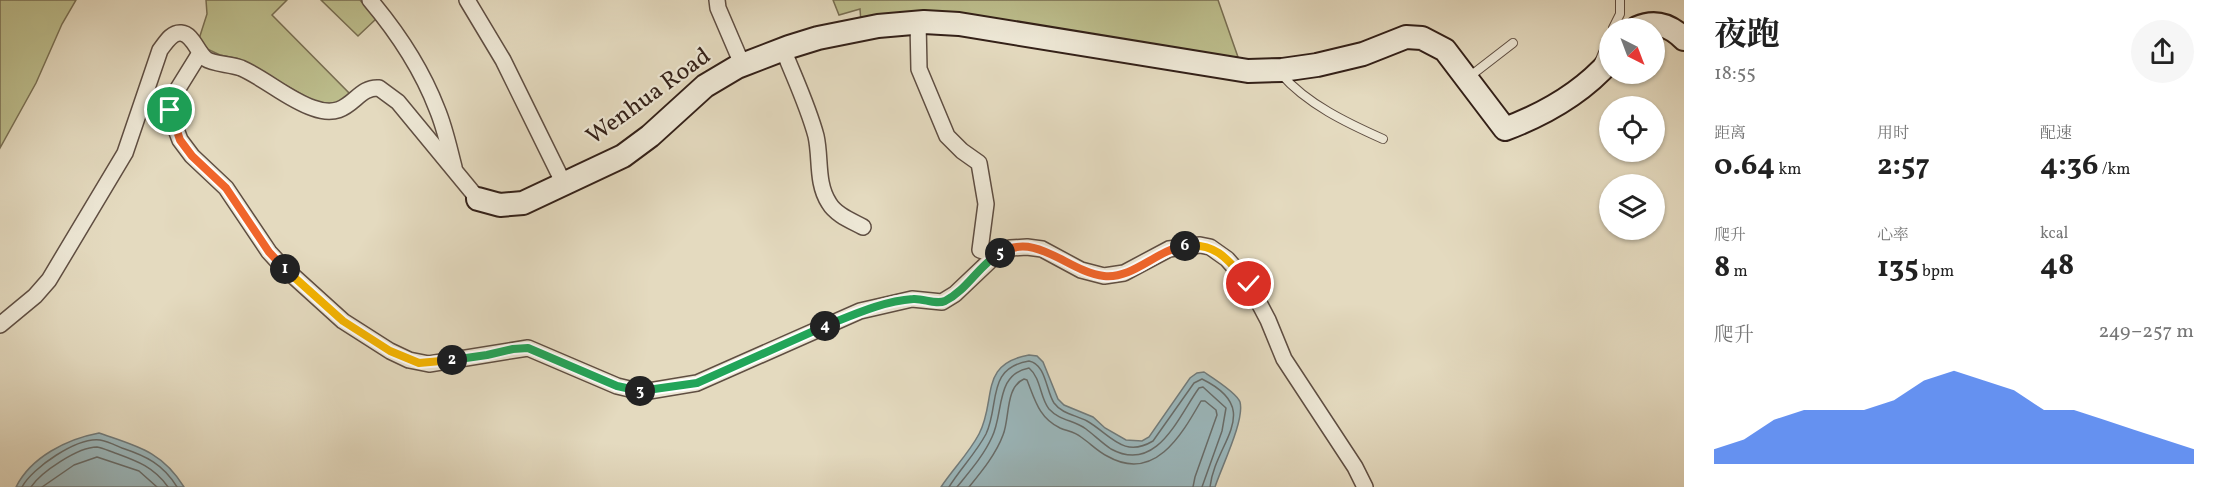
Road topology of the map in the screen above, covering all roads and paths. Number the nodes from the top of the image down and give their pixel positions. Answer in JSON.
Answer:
{"nodes":[{"id":1,"x":370,"y":0,"type":"edge"},
{"id":2,"x":466,"y":0,"type":"edge"},
{"id":3,"x":717,"y":0,"type":"edge"},
{"id":4,"x":1620,"y":0,"type":"edge"},
{"id":5,"x":1618,"y":18,"type":"edge"},
{"id":6,"x":918,"y":22,"type":"junction"},
{"id":7,"x":1665,"y":25,"type":"edge"},
{"id":8,"x":1684,"y":39,"type":"edge"},
{"id":9,"x":1513,"y":43,"type":"dead end"},
{"id":10,"x":783,"y":49,"type":"junction"},
{"id":11,"x":200,"y":53,"type":"junction"},
{"id":12,"x":742,"y":64,"type":"junction"},
{"id":13,"x":1278,"y":70,"type":"junction"},
{"id":14,"x":1599,"y":71,"type":"edge"},
{"id":15,"x":1468,"y":79,"type":"junction"},
{"id":16,"x":1383,"y":139,"type":"dead end"},
{"id":17,"x":455,"y":172,"type":"junction"},
{"id":18,"x":564,"y":184,"type":"junction"},
{"id":19,"x":478,"y":199,"type":"joint"},
{"id":20,"x":863,"y":227,"type":"dead end"},
{"id":21,"x":996,"y":255,"type":"junction"},
{"id":22,"x":0,"y":325,"type":"edge"},
{"id":23,"x":1365,"y":487,"type":"edge"}],
"edges":[{"from":1,"to":17,"type":"street"},
{"from":2,"to":18,"type":"street"},
{"from":3,"to":12,"type":"street"},
{"from":4,"to":5,"type":"lane"},
{"from":6,"to":10,"type":"street","name":"Wenhua Road"},
{"from":6,"to":13,"type":"street","name":"Wenhua Road"},
{"from":6,"to":21,"type":"street"},
{"from":7,"to":8,"type":"street"},
{"from":9,"to":15,"type":"lane"},
{"from":10,"to":12,"type":"street","name":"Wenhua Road"},
{"from":10,"to":20,"type":"street"},
{"from":11,"to":17,"type":"street"},
{"from":11,"to":21,"type":"street"},
{"from":11,"to":22,"type":"street"},
{"from":12,"to":18,"type":"street","name":"Wenhua Road"},
{"from":13,"to":15,"type":"street","name":"Wenhua Road"},
{"from":13,"to":16,"type":"lane"},
{"from":14,"to":15,"type":"street","name":"Wenhua Road"},
{"from":17,"to":19,"type":"street"},
{"from":18,"to":19,"type":"street","name":"Wenhua Road"},
{"from":21,"to":23,"type":"street"}]}
